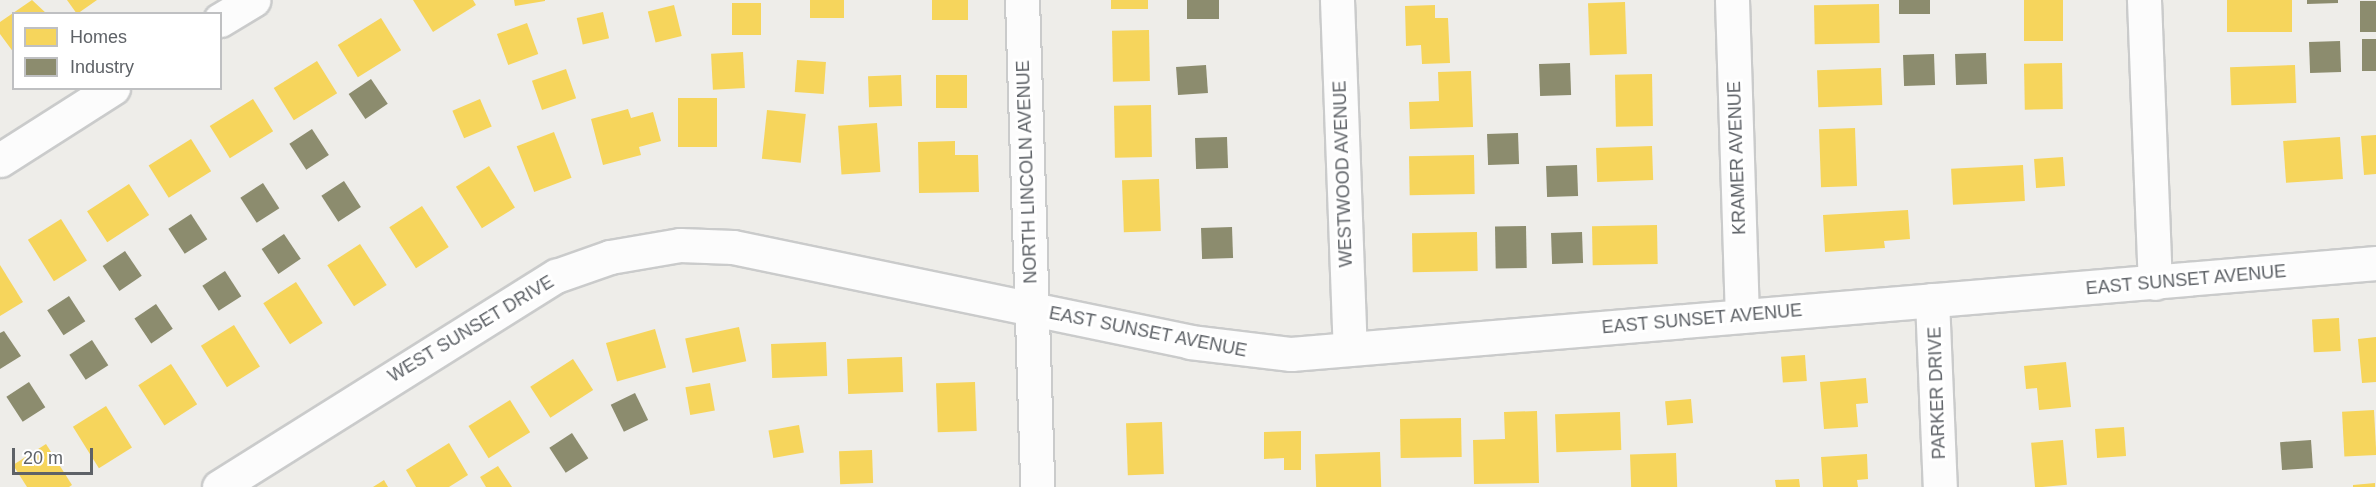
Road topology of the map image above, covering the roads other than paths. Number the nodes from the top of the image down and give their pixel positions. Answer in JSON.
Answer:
{"nodes":[{"id":1,"x":253,"y":0,"type":"edge"},
{"id":2,"x":1022,"y":0,"type":"edge"},
{"id":3,"x":1337,"y":0,"type":"edge"},
{"id":4,"x":1732,"y":0,"type":"edge"},
{"id":5,"x":2144,"y":0,"type":"edge"},
{"id":6,"x":222,"y":19,"type":"edge"},
{"id":7,"x":109,"y":90,"type":"edge"},
{"id":8,"x":0,"y":159,"type":"edge"},
{"id":9,"x":2376,"y":263,"type":"edge"},
{"id":10,"x":2155,"y":283,"type":"junction"},
{"id":11,"x":1932,"y":300,"type":"junction"},
{"id":12,"x":1032,"y":308,"type":"junction"},
{"id":13,"x":1743,"y":316,"type":"junction"},
{"id":14,"x":1350,"y":349,"type":"junction"},
{"id":15,"x":219,"y":487,"type":"edge"},
{"id":16,"x":1037,"y":487,"type":"edge"},
{"id":17,"x":1940,"y":487,"type":"edge"}],
"edges":[{"from":1,"to":6,"type":"street"},
{"from":2,"to":12,"type":"street","name":"NORTH LINCOLN AVENUE"},
{"from":3,"to":14,"type":"street","name":"WESTWOOD AVENUE"},
{"from":4,"to":13,"type":"street","name":"KRAMER AVENUE"},
{"from":5,"to":10,"type":"street"},
{"from":7,"to":8,"type":"street"},
{"from":9,"to":10,"type":"street","name":"EAST SUNSET AVENUE"},
{"from":10,"to":11,"type":"street","name":"EAST SUNSET AVENUE"},
{"from":11,"to":13,"type":"street","name":"EAST SUNSET AVENUE"},
{"from":11,"to":17,"type":"street","name":"PARKER DRIVE"},
{"from":12,"to":14,"type":"street","name":"EAST SUNSET AVENUE"},
{"from":12,"to":15,"type":"street","name":"WEST SUNSET DRIVE"},
{"from":12,"to":16,"type":"street","name":"NORTH LINCOLN AVENUE"},
{"from":13,"to":14,"type":"street","name":"EAST SUNSET AVENUE"}]}
